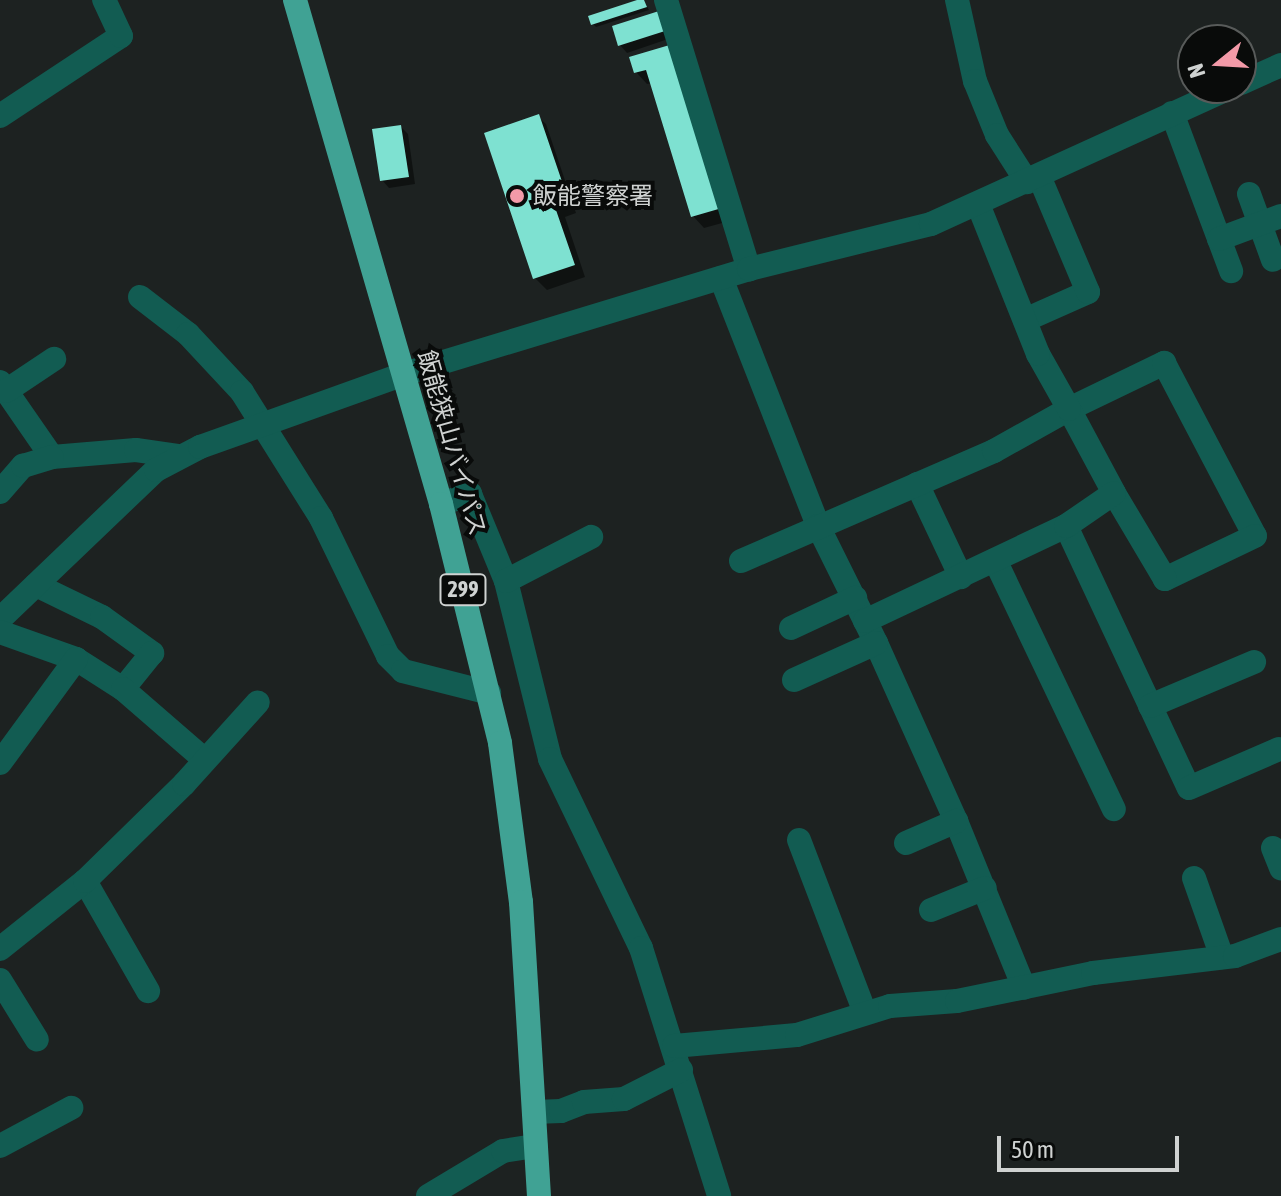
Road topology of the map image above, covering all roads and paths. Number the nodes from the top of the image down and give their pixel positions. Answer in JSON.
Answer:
{"nodes":[{"id":1,"x":104,"y":0,"type":"edge"},
{"id":2,"x":295,"y":0,"type":"edge"},
{"id":3,"x":666,"y":0,"type":"edge"},
{"id":4,"x":957,"y":0,"type":"edge"},
{"id":5,"x":1281,"y":65,"type":"edge"},
{"id":6,"x":1257,"y":76,"type":"edge"},
{"id":7,"x":1193,"y":104,"type":"edge"},
{"id":8,"x":1172,"y":113,"type":"junction"},
{"id":9,"x":0,"y":116,"type":"edge"},
{"id":10,"x":1033,"y":179,"type":"junction"},
{"id":11,"x":1249,"y":194,"type":"dead end"},
{"id":12,"x":978,"y":204,"type":"junction"},
{"id":13,"x":1270,"y":220,"type":"edge"},
{"id":14,"x":1219,"y":239,"type":"junction"},
{"id":15,"x":1273,"y":260,"type":"dead end"},
{"id":16,"x":749,"y":269,"type":"junction"},
{"id":17,"x":1231,"y":271,"type":"dead end"},
{"id":18,"x":721,"y":278,"type":"junction"},
{"id":19,"x":140,"y":297,"type":"dead end"},
{"id":20,"x":1025,"y":320,"type":"junction"},
{"id":21,"x":54,"y":359,"type":"dead end"},
{"id":22,"x":404,"y":374,"type":"junction"},
{"id":23,"x":3,"y":387,"type":"edge"},
{"id":24,"x":1069,"y":409,"type":"junction"},
{"id":25,"x":262,"y":424,"type":"junction"},
{"id":26,"x":178,"y":456,"type":"junction"},
{"id":27,"x":52,"y":457,"type":"junction"},
{"id":28,"x":917,"y":484,"type":"junction"},
{"id":29,"x":0,"y":492,"type":"edge"},
{"id":30,"x":1114,"y":493,"type":"junction"},
{"id":31,"x":441,"y":504,"type":"junction"},
{"id":32,"x":818,"y":526,"type":"junction"},
{"id":33,"x":1066,"y":526,"type":"junction"},
{"id":34,"x":591,"y":537,"type":"dead end"},
{"id":35,"x":995,"y":560,"type":"junction"},
{"id":36,"x":741,"y":561,"type":"dead end"},
{"id":37,"x":961,"y":577,"type":"junction"},
{"id":38,"x":506,"y":581,"type":"junction"},
{"id":39,"x":36,"y":585,"type":"junction"},
{"id":40,"x":855,"y":598,"type":"junction"},
{"id":41,"x":0,"y":619,"type":"edge"},
{"id":42,"x":791,"y":628,"type":"dead end"},
{"id":43,"x":0,"y":632,"type":"edge"},
{"id":44,"x":871,"y":632,"type":"junction"},
{"id":45,"x":76,"y":659,"type":"junction"},
{"id":46,"x":1254,"y":662,"type":"dead end"},
{"id":47,"x":794,"y":680,"type":"dead end"},
{"id":48,"x":123,"y":689,"type":"junction"},
{"id":49,"x":489,"y":693,"type":"junction"},
{"id":50,"x":258,"y":702,"type":"dead end"},
{"id":51,"x":1150,"y":706,"type":"junction"},
{"id":52,"x":1279,"y":749,"type":"edge"},
{"id":53,"x":205,"y":760,"type":"junction"},
{"id":54,"x":0,"y":763,"type":"edge"},
{"id":55,"x":1114,"y":809,"type":"dead end"},
{"id":56,"x":956,"y":821,"type":"junction"},
{"id":57,"x":799,"y":840,"type":"dead end"},
{"id":58,"x":906,"y":843,"type":"dead end"},
{"id":59,"x":1194,"y":878,"type":"dead end"},
{"id":60,"x":85,"y":881,"type":"junction"},
{"id":61,"x":985,"y":888,"type":"junction"},
{"id":62,"x":931,"y":910,"type":"dead end"},
{"id":63,"x":1281,"y":939,"type":"edge"},
{"id":64,"x":0,"y":949,"type":"edge"},
{"id":65,"x":1222,"y":957,"type":"junction"},
{"id":66,"x":0,"y":980,"type":"edge"},
{"id":67,"x":1024,"y":988,"type":"junction"},
{"id":68,"x":148,"y":991,"type":"dead end"},
{"id":69,"x":865,"y":1013,"type":"junction"},
{"id":70,"x":9,"y":1016,"type":"edge"},
{"id":71,"x":37,"y":1040,"type":"dead end"},
{"id":72,"x":674,"y":1046,"type":"junction"},
{"id":73,"x":681,"y":1070,"type":"junction"},
{"id":74,"x":71,"y":1108,"type":"dead end"},
{"id":75,"x":534,"y":1112,"type":"junction"},
{"id":76,"x":0,"y":1146,"type":"edge"},
{"id":77,"x":536,"y":1146,"type":"junction"},
{"id":78,"x":428,"y":1196,"type":"edge"},
{"id":79,"x":539,"y":1196,"type":"edge"},
{"id":80,"x":719,"y":1196,"type":"edge"}],
"edges":[{"from":1,"to":9,"type":"street"},
{"from":2,"to":22,"type":"highway","name":"飯能狭山バイパス","number":"299"},
{"from":3,"to":16,"type":"street"},
{"from":4,"to":10,"type":"street"},
{"from":5,"to":6,"type":"street"},
{"from":7,"to":8,"type":"street"},
{"from":8,"to":10,"type":"street"},
{"from":8,"to":14,"type":"street"},
{"from":10,"to":12,"type":"street"},
{"from":10,"to":20,"type":"street"},
{"from":11,"to":13,"type":"street"},
{"from":12,"to":16,"type":"street"},
{"from":12,"to":20,"type":"street"},
{"from":13,"to":14,"type":"street"},
{"from":13,"to":15,"type":"street"},
{"from":14,"to":17,"type":"street"},
{"from":16,"to":18,"type":"street"},
{"from":18,"to":22,"type":"street"},
{"from":18,"to":32,"type":"street"},
{"from":19,"to":25,"type":"street"},
{"from":20,"to":24,"type":"street"},
{"from":21,"to":23,"type":"street"},
{"from":22,"to":25,"type":"street"},
{"from":22,"to":31,"type":"highway","name":"飯能狭山バイパス","number":"299"},
{"from":23,"to":27,"type":"street"},
{"from":24,"to":28,"type":"street"},
{"from":24,"to":30,"type":"street"},
{"from":24,"to":30,"type":"street"},
{"from":25,"to":26,"type":"street"},
{"from":25,"to":49,"type":"street"},
{"from":26,"to":27,"type":"street"},
{"from":26,"to":39,"type":"street"},
{"from":27,"to":29,"type":"street"},
{"from":28,"to":32,"type":"street"},
{"from":28,"to":37,"type":"street"},
{"from":30,"to":33,"type":"street"},
{"from":31,"to":38,"type":"street"},
{"from":31,"to":49,"type":"highway","name":"飯能狭山バイパス","number":"299"},
{"from":32,"to":36,"type":"street"},
{"from":32,"to":40,"type":"street"},
{"from":33,"to":35,"type":"street"},
{"from":33,"to":51,"type":"street"},
{"from":34,"to":38,"type":"street"},
{"from":35,"to":37,"type":"street"},
{"from":35,"to":55,"type":"street"},
{"from":37,"to":44,"type":"street"},
{"from":38,"to":72,"type":"street"},
{"from":39,"to":41,"type":"street"},
{"from":39,"to":48,"type":"street"},
{"from":40,"to":42,"type":"street"},
{"from":40,"to":44,"type":"street"},
{"from":43,"to":45,"type":"street"},
{"from":44,"to":47,"type":"street"},
{"from":44,"to":56,"type":"street"},
{"from":45,"to":48,"type":"street"},
{"from":45,"to":54,"type":"street"},
{"from":46,"to":51,"type":"street"},
{"from":48,"to":53,"type":"street"},
{"from":49,"to":75,"type":"highway","name":"飯能狭山バイパス","number":"299"},
{"from":50,"to":53,"type":"street"},
{"from":51,"to":52,"type":"street"},
{"from":53,"to":60,"type":"street"},
{"from":56,"to":58,"type":"street"},
{"from":56,"to":61,"type":"street"},
{"from":57,"to":69,"type":"street"},
{"from":59,"to":65,"type":"street"},
{"from":60,"to":64,"type":"street"},
{"from":60,"to":68,"type":"street"},
{"from":61,"to":62,"type":"street"},
{"from":61,"to":67,"type":"street"},
{"from":63,"to":65,"type":"street"},
{"from":65,"to":67,"type":"street"},
{"from":66,"to":70,"type":"street"},
{"from":67,"to":69,"type":"street"},
{"from":69,"to":72,"type":"street"},
{"from":70,"to":71,"type":"street"},
{"from":72,"to":73,"type":"street"},
{"from":73,"to":75,"type":"street"},
{"from":73,"to":80,"type":"street"},
{"from":74,"to":76,"type":"street"},
{"from":75,"to":77,"type":"highway","name":"飯能狭山バイパス","number":"299"},
{"from":77,"to":78,"type":"street"},
{"from":77,"to":79,"type":"highway","name":"飯能狭山バイパス","number":"299"}]}
